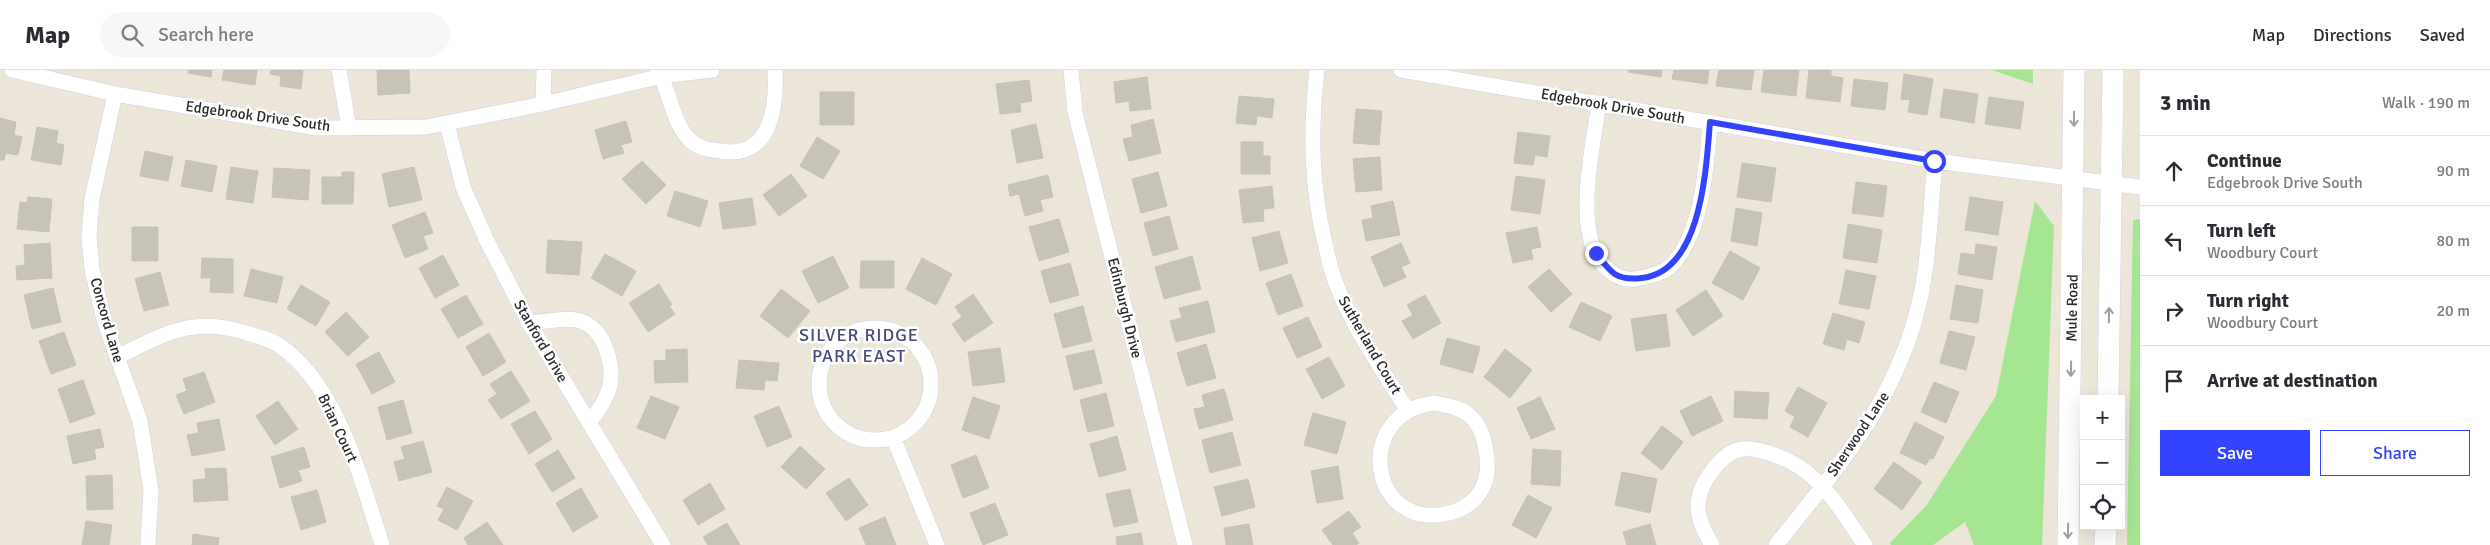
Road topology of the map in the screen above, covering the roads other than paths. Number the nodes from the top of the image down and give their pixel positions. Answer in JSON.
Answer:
{"nodes":[{"id":1,"x":12,"y":70,"type":"edge"},
{"id":2,"x":338,"y":70,"type":"edge"},
{"id":3,"x":544,"y":70,"type":"edge"},
{"id":4,"x":712,"y":70,"type":"edge"},
{"id":5,"x":775,"y":70,"type":"edge"},
{"id":6,"x":1072,"y":70,"type":"edge"},
{"id":7,"x":1317,"y":70,"type":"edge"},
{"id":8,"x":1401,"y":70,"type":"edge"},
{"id":9,"x":2074,"y":70,"type":"edge"},
{"id":10,"x":2112,"y":70,"type":"edge"},
{"id":11,"x":660,"y":73,"type":"edge"},
{"id":12,"x":115,"y":94,"type":"junction"},
{"id":13,"x":1599,"y":103,"type":"junction"},
{"id":14,"x":543,"y":104,"type":"junction"},
{"id":15,"x":1710,"y":122,"type":"junction"},
{"id":16,"x":447,"y":124,"type":"junction"},
{"id":17,"x":349,"y":128,"type":"junction"},
{"id":18,"x":1934,"y":161,"type":"junction"},
{"id":19,"x":2093,"y":182,"type":"junction"},
{"id":20,"x":2140,"y":187,"type":"edge"},
{"id":21,"x":529,"y":323,"type":"junction"},
{"id":22,"x":117,"y":357,"type":"junction"},
{"id":23,"x":2108,"y":395,"type":"edge"},
{"id":24,"x":1408,"y":411,"type":"junction"},
{"id":25,"x":589,"y":423,"type":"junction"},
{"id":26,"x":893,"y":437,"type":"junction"},
{"id":27,"x":1823,"y":486,"type":"junction"},
{"id":28,"x":2106,"y":530,"type":"edge"},
{"id":29,"x":148,"y":545,"type":"edge"},
{"id":30,"x":383,"y":545,"type":"edge"},
{"id":31,"x":663,"y":545,"type":"edge"},
{"id":32,"x":938,"y":545,"type":"edge"},
{"id":33,"x":1185,"y":545,"type":"edge"},
{"id":34,"x":1712,"y":545,"type":"edge"},
{"id":35,"x":1776,"y":545,"type":"edge"},
{"id":36,"x":1865,"y":545,"type":"edge"},
{"id":37,"x":2068,"y":545,"type":"edge"},
{"id":38,"x":2105,"y":545,"type":"edge"}],
"edges":[{"from":1,"to":12,"type":"street","name":"Edgebrook Drive South"},
{"from":2,"to":17,"type":"street"},
{"from":3,"to":14,"type":"street"},
{"from":4,"to":11,"type":"street","name":"Edgebrook Drive South"},
{"from":5,"to":11,"type":"street"},
{"from":6,"to":33,"type":"street","name":"Edinburgh Drive"},
{"from":7,"to":24,"type":"street","name":"Sutherland Court"},
{"from":8,"to":13,"type":"street","name":"Edgebrook Drive South"},
{"from":9,"to":19,"type":"main road","name":"Mule Road","one_way":true},
{"from":10,"to":19,"type":"main road","name":"Mule Road"},
{"from":11,"to":14,"type":"street","name":"Edgebrook Drive South"},
{"from":12,"to":17,"type":"street","name":"Edgebrook Drive South"},
{"from":12,"to":22,"type":"street","name":"Concord Lane"},
{"from":13,"to":15,"type":"street","name":"Edgebrook Drive South"},
{"from":13,"to":15,"type":"street"},
{"from":14,"to":16,"type":"street","name":"Edgebrook Drive South"},
{"from":15,"to":18,"type":"street","name":"Edgebrook Drive South"},
{"from":16,"to":17,"type":"street","name":"Edgebrook Drive South"},
{"from":16,"to":21,"type":"street","name":"Stanford Drive"},
{"from":18,"to":19,"type":"street","name":"Edgebrook Drive South"},
{"from":18,"to":27,"type":"street","name":"Sherwood Lane"},
{"from":19,"to":20,"type":"street","name":"Edgebrook Drive South"},
{"from":23,"to":19,"type":"main road","name":"Mule Road","one_way":true},
{"from":19,"to":37,"type":"main road","name":"Mule Road","one_way":true},
{"from":21,"to":25,"type":"street","name":"Stanford Drive"},
{"from":21,"to":25,"type":"street"},
{"from":22,"to":29,"type":"street","name":"Concord Lane"},
{"from":22,"to":30,"type":"street","name":"Brian Court"},
{"from":24,"to":24,"type":"street","name":"Sutherland Court"},
{"from":25,"to":31,"type":"street","name":"Stanford Drive"},
{"from":26,"to":26,"type":"street"},
{"from":26,"to":32,"type":"street"},
{"from":27,"to":34,"type":"street"},
{"from":27,"to":35,"type":"street","name":"Sherwood Lane"},
{"from":27,"to":36,"type":"street"},
{"from":28,"to":38,"type":"main road"}]}
